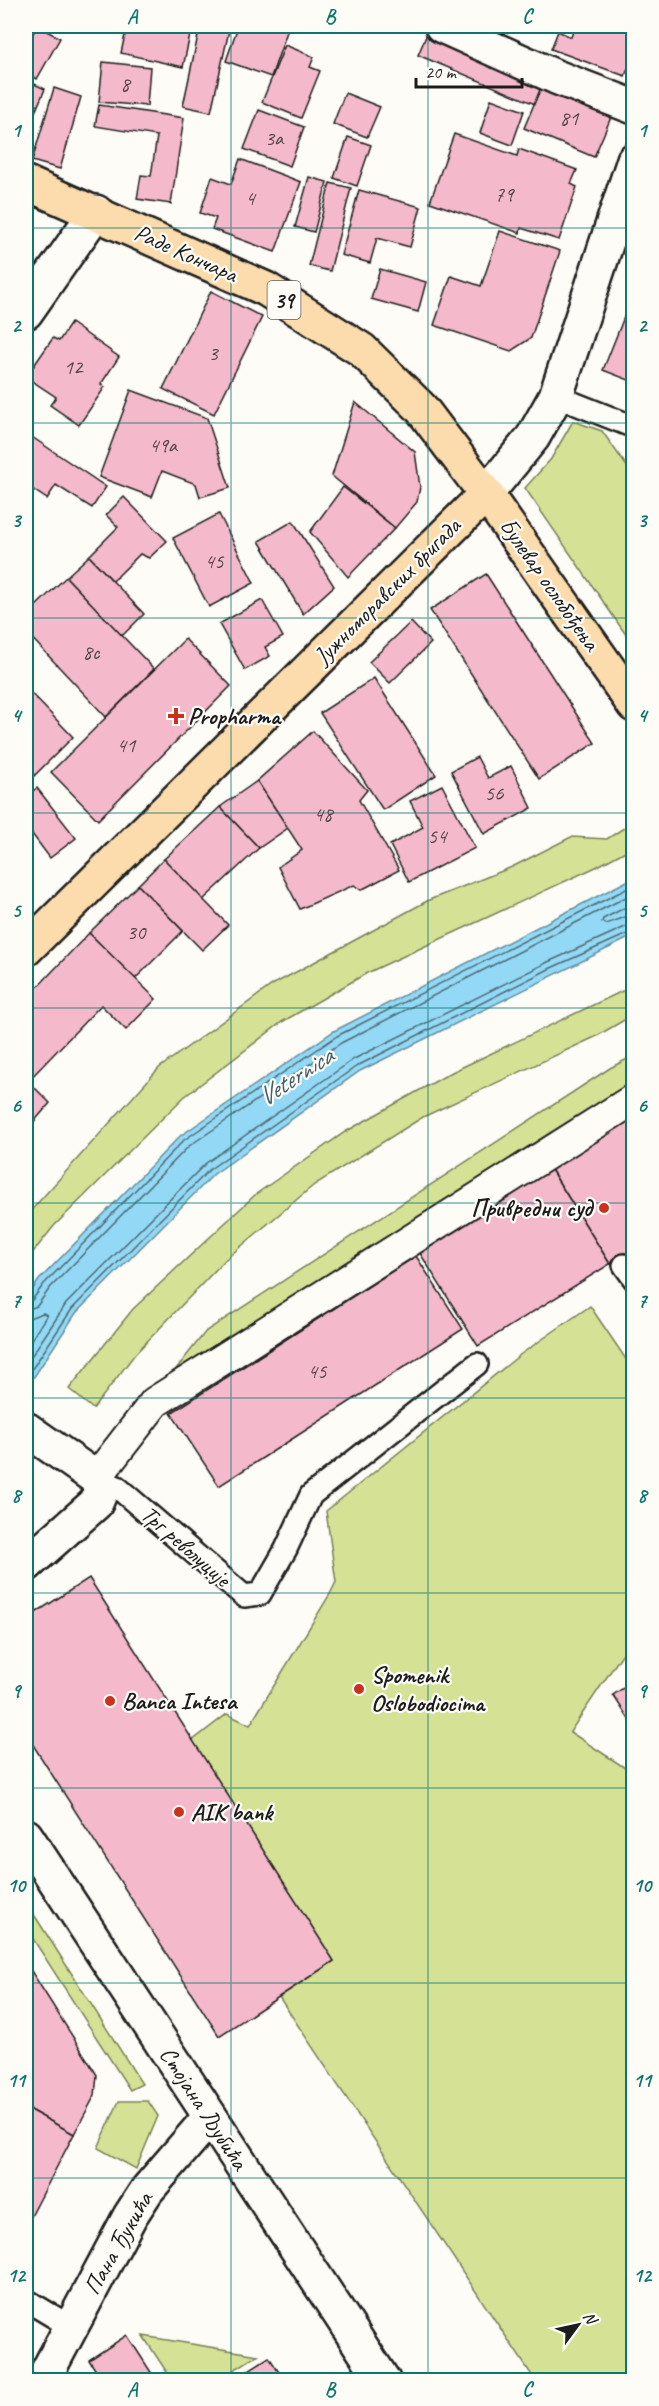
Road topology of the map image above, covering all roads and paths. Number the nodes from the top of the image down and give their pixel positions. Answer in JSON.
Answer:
{"nodes":[{"id":1,"x":442,"y":26,"type":"edge"},
{"id":2,"x":633,"y":107,"type":"edge"},
{"id":3,"x":633,"y":160,"type":"edge"},
{"id":4,"x":26,"y":183,"type":"edge"},
{"id":5,"x":96,"y":212,"type":"junction"},
{"id":6,"x":26,"y":312,"type":"edge"},
{"id":7,"x":556,"y":396,"type":"junction"},
{"id":8,"x":633,"y":427,"type":"edge"},
{"id":9,"x":486,"y":494,"type":"junction"},
{"id":10,"x":633,"y":705,"type":"edge"},
{"id":11,"x":26,"y":949,"type":"edge"},
{"id":12,"x":633,"y":1100,"type":"edge"},
{"id":13,"x":477,"y":1364,"type":"dead end"},
{"id":14,"x":26,"y":1429,"type":"edge"},
{"id":15,"x":96,"y":1478,"type":"junction"},
{"id":16,"x":26,"y":1565,"type":"edge"},
{"id":17,"x":26,"y":1836,"type":"edge"},
{"id":18,"x":210,"y":2117,"type":"junction"},
{"id":19,"x":26,"y":2300,"type":"edge"},
{"id":20,"x":71,"y":2327,"type":"junction"},
{"id":21,"x":43,"y":2380,"type":"edge"},
{"id":22,"x":382,"y":2380,"type":"edge"}],
"edges":[{"from":1,"to":2,"type":"street"},
{"from":3,"to":7,"type":"street","name":"Јужноморавских бригада"},
{"from":4,"to":5,"type":"main road","name":"Раде Кончара","number":"39"},
{"from":5,"to":6,"type":"street"},
{"from":5,"to":9,"type":"main road","name":"Раде Кончара","number":"39"},
{"from":7,"to":8,"type":"lane"},
{"from":7,"to":9,"type":"street","name":"Јужноморавских бригада"},
{"from":9,"to":10,"type":"main road","name":"Булевар ослобођења","number":"39"},
{"from":9,"to":11,"type":"main road","name":"Јужноморавских бригада"},
{"from":12,"to":15,"type":"street"},
{"from":13,"to":15,"type":"lane","name":"Трг револуције"},
{"from":14,"to":15,"type":"street","name":"Трг револуције"},
{"from":15,"to":16,"type":"street"},
{"from":17,"to":18,"type":"street","name":"Стојана Љубића"},
{"from":18,"to":20,"type":"street","name":"Пана Ђукића"},
{"from":18,"to":22,"type":"street","name":"Стојана Љубића"},
{"from":19,"to":20,"type":"lane"},
{"from":20,"to":21,"type":"street","name":"Пана Ђукића"}]}
